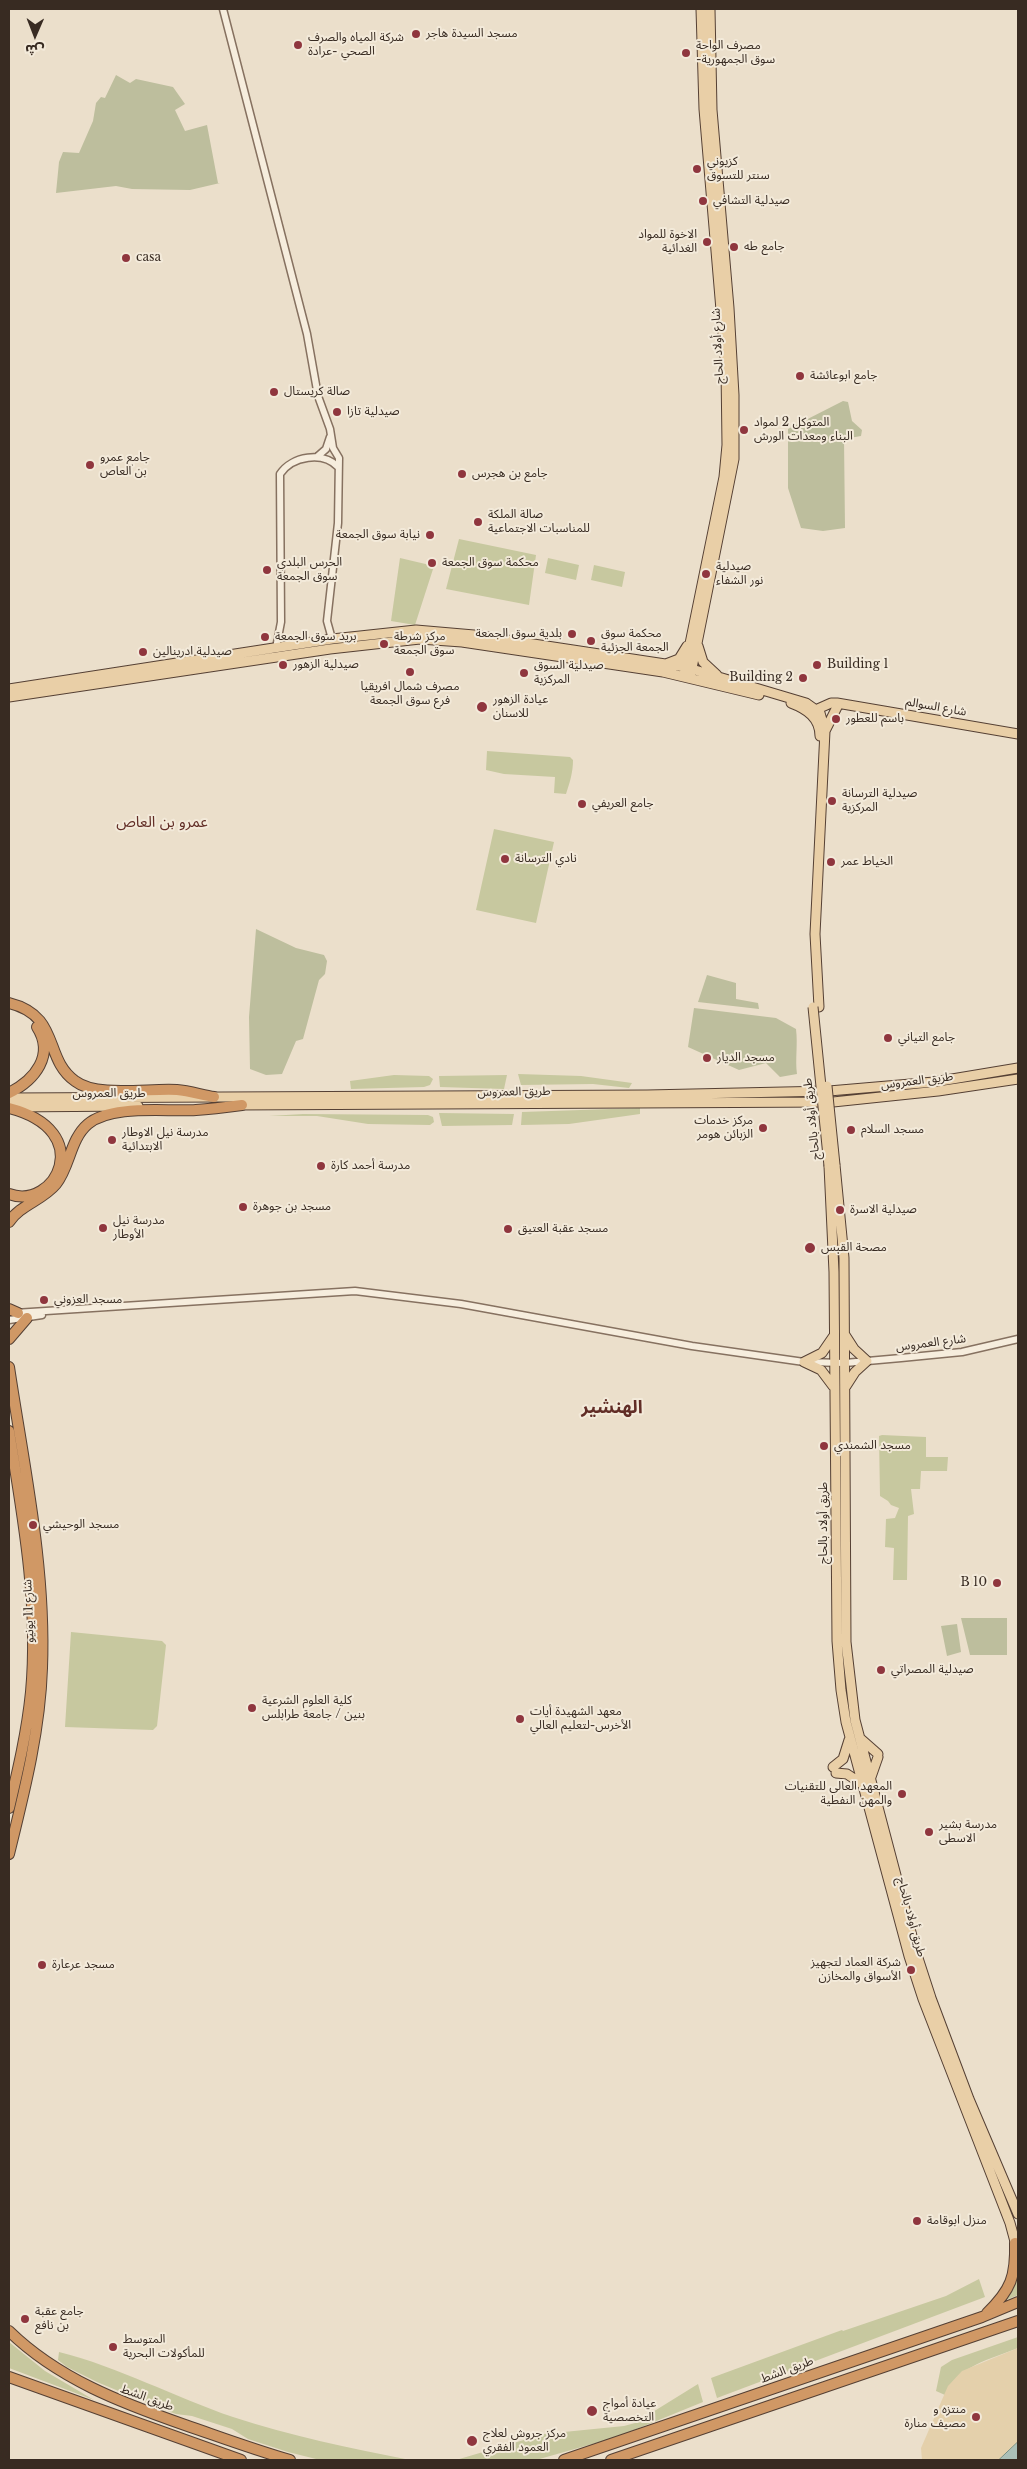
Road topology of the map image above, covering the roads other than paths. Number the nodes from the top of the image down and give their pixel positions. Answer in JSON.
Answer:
{"nodes":[{"id":1,"x":223,"y":9,"type":"edge"},
{"id":2,"x":701,"y":9,"type":"edge"},
{"id":3,"x":710,"y":9,"type":"edge"},
{"id":4,"x":330,"y":429,"type":"junction"},
{"id":5,"x":318,"y":456,"type":"junction"},
{"id":6,"x":338,"y":467,"type":"junction"},
{"id":7,"x":694,"y":637,"type":"junction"},
{"id":8,"x":332,"y":639,"type":"junction"},
{"id":9,"x":276,"y":648,"type":"junction"},
{"id":10,"x":236,"y":659,"type":"junction"},
{"id":11,"x":657,"y":664,"type":"junction"},
{"id":12,"x":688,"y":673,"type":"junction"},
{"id":13,"x":726,"y":681,"type":"junction"},
{"id":14,"x":9,"y":689,"type":"edge"},
{"id":15,"x":9,"y":697,"type":"edge"},
{"id":16,"x":798,"y":700,"type":"junction"},
{"id":17,"x":834,"y":705,"type":"junction"},
{"id":18,"x":815,"y":713,"type":"junction"},
{"id":19,"x":825,"y":731,"type":"junction"},
{"id":20,"x":1018,"y":734,"type":"edge"},
{"id":21,"x":823,"y":763,"type":"junction"},
{"id":22,"x":9,"y":1003,"type":"edge"},
{"id":23,"x":9,"y":1010,"type":"edge"},
{"id":24,"x":1018,"y":1068,"type":"edge"},
{"id":25,"x":1018,"y":1079,"type":"edge"},
{"id":26,"x":9,"y":1093,"type":"edge"},
{"id":27,"x":214,"y":1097,"type":"junction"},
{"id":28,"x":9,"y":1098,"type":"edge"},
{"id":29,"x":242,"y":1106,"type":"junction"},
{"id":30,"x":9,"y":1108,"type":"edge"},
{"id":31,"x":832,"y":1166,"type":"junction"},
{"id":32,"x":9,"y":1194,"type":"edge"},
{"id":33,"x":9,"y":1222,"type":"edge"},
{"id":34,"x":16,"y":1313,"type":"edge"},
{"id":35,"x":9,"y":1320,"type":"edge"},
{"id":36,"x":834,"y":1335,"type":"junction"},
{"id":37,"x":844,"y":1335,"type":"junction"},
{"id":38,"x":9,"y":1339,"type":"edge"},
{"id":39,"x":1018,"y":1340,"type":"edge"},
{"id":40,"x":867,"y":1361,"type":"junction"},
{"id":41,"x":804,"y":1362,"type":"junction"},
{"id":42,"x":834,"y":1363,"type":"junction"},
{"id":43,"x":845,"y":1363,"type":"junction"},
{"id":44,"x":9,"y":1367,"type":"edge"},
{"id":45,"x":834,"y":1388,"type":"junction"},
{"id":46,"x":846,"y":1388,"type":"junction"},
{"id":47,"x":9,"y":1431,"type":"edge"},
{"id":48,"x":35,"y":1569,"type":"junction"},
{"id":49,"x":854,"y":1737,"type":"junction"},
{"id":50,"x":871,"y":1777,"type":"junction"},
{"id":51,"x":862,"y":1784,"type":"junction"},
{"id":52,"x":9,"y":1808,"type":"edge"},
{"id":53,"x":12,"y":1832,"type":"edge"},
{"id":54,"x":9,"y":1854,"type":"edge"},
{"id":55,"x":1018,"y":2214,"type":"edge"},
{"id":56,"x":1015,"y":2243,"type":"junction"},
{"id":57,"x":1018,"y":2257,"type":"edge"},
{"id":58,"x":1018,"y":2302,"type":"edge"},
{"id":59,"x":982,"y":2317,"type":"junction"},
{"id":60,"x":1018,"y":2322,"type":"edge"},
{"id":61,"x":9,"y":2331,"type":"edge"},
{"id":62,"x":9,"y":2377,"type":"edge"},
{"id":63,"x":242,"y":2460,"type":"edge"},
{"id":64,"x":290,"y":2460,"type":"edge"},
{"id":65,"x":564,"y":2460,"type":"edge"},
{"id":66,"x":611,"y":2460,"type":"edge"}],
"edges":[{"from":1,"to":4,"type":"street"},
{"from":2,"to":7,"type":"main road","name":"شارع أولاد الحاج"},
{"from":3,"to":7,"type":"main road","name":"شارع أولاد الحاج"},
{"from":4,"to":5,"type":"street"},
{"from":4,"to":6,"type":"street"},
{"from":5,"to":6,"type":"street"},
{"from":5,"to":9,"type":"street"},
{"from":6,"to":8,"type":"street"},
{"from":7,"to":11,"type":"main road"},
{"from":7,"to":12,"type":"main road","name":"شارع أولاد الحاج"},
{"from":7,"to":13,"type":"main road"},
{"from":8,"to":9,"type":"main road"},
{"from":8,"to":11,"type":"main road"},
{"from":9,"to":10,"type":"main road"},
{"from":10,"to":12,"type":"main road"},
{"from":10,"to":14,"type":"main road"},
{"from":10,"to":15,"type":"main road"},
{"from":11,"to":12,"type":"main road"},
{"from":12,"to":13,"type":"main road"},
{"from":12,"to":18,"type":"main road"},
{"from":13,"to":16,"type":"main road"},
{"from":16,"to":17,"type":"main road","name":"شارع السوالم"},
{"from":16,"to":18,"type":"main road"},
{"from":17,"to":18,"type":"main road"},
{"from":17,"to":19,"type":"main road"},
{"from":17,"to":20,"type":"main road","name":"شارع السوالم"},
{"from":18,"to":19,"type":"main road"},
{"from":18,"to":21,"type":"main road"},
{"from":19,"to":21,"type":"main road"},
{"from":21,"to":31,"type":"main road","name":"طريق أولاد بالحاج","bridge":true},
{"from":22,"to":27,"type":"highway"},
{"from":23,"to":26,"type":"highway"},
{"from":24,"to":27,"type":"main road","name":"طريق العمروس"},
{"from":25,"to":29,"type":"main road","name":"طريق العمروس"},
{"from":27,"to":28,"type":"main road","name":"طريق العمروس"},
{"from":29,"to":30,"type":"main road","name":"طريق العمروس"},
{"from":29,"to":33,"type":"highway"},
{"from":30,"to":32,"type":"highway"},
{"from":31,"to":36,"type":"main road","name":"طريق أولاد بالحاج"},
{"from":31,"to":37,"type":"main road","name":"طريق أولاد بالحاج"},
{"from":34,"to":35,"type":"street","name":"شارع العمروس"},
{"from":34,"to":38,"type":"highway"},
{"from":34,"to":41,"type":"street","name":"شارع العمروس"},
{"from":36,"to":41,"type":"main road"},
{"from":36,"to":42,"type":"main road","name":"طريق أولاد بالحاج"},
{"from":37,"to":40,"type":"main road"},
{"from":37,"to":43,"type":"main road","name":"طريق أولاد بالحاج"},
{"from":39,"to":40,"type":"street","name":"شارع العمروس"},
{"from":40,"to":43,"type":"street","name":"شارع العمروس"},
{"from":40,"to":46,"type":"main road"},
{"from":41,"to":42,"type":"street","name":"شارع العمروس"},
{"from":41,"to":45,"type":"main road"},
{"from":42,"to":43,"type":"street","name":"شارع العمروس"},
{"from":42,"to":45,"type":"main road","name":"طريق أولاد بالحاج"},
{"from":43,"to":46,"type":"main road","name":"طريق أولاد بالحاج"},
{"from":44,"to":48,"type":"highway","name":"شارع 11 يونيو"},
{"from":45,"to":49,"type":"main road","name":"طريق أولاد بالحاج"},
{"from":46,"to":49,"type":"main road","name":"طريق أولاد بالحاج"},
{"from":47,"to":48,"type":"highway","name":"شارع 11 يونيو"},
{"from":48,"to":52,"type":"highway","name":"شارع 11 يونيو"},
{"from":48,"to":53,"type":"highway","name":"شارع 11 يونيو"},
{"from":49,"to":50,"type":"main road","name":"طريق أولاد بالحاج"},
{"from":49,"to":50,"type":"main road"},
{"from":49,"to":51,"type":"main road","name":"طريق أولاد بالحاج"},
{"from":49,"to":51,"type":"main road"},
{"from":50,"to":55,"type":"main road","name":"طريق أولاد بالحاج"},
{"from":51,"to":56,"type":"main road","name":"طريق أولاد بالحاج"},
{"from":53,"to":54,"type":"highway","name":"شارع 11 يونيو"},
{"from":56,"to":57,"type":"main road","name":"طريق أولاد بالحاج"},
{"from":56,"to":59,"type":"highway"},
{"from":58,"to":59,"type":"highway","name":"طريق الشط"},
{"from":59,"to":65,"type":"highway","name":"طريق الشط"},
{"from":60,"to":66,"type":"highway"},
{"from":61,"to":64,"type":"highway","name":"طريق الشط"},
{"from":62,"to":63,"type":"highway"}]}
